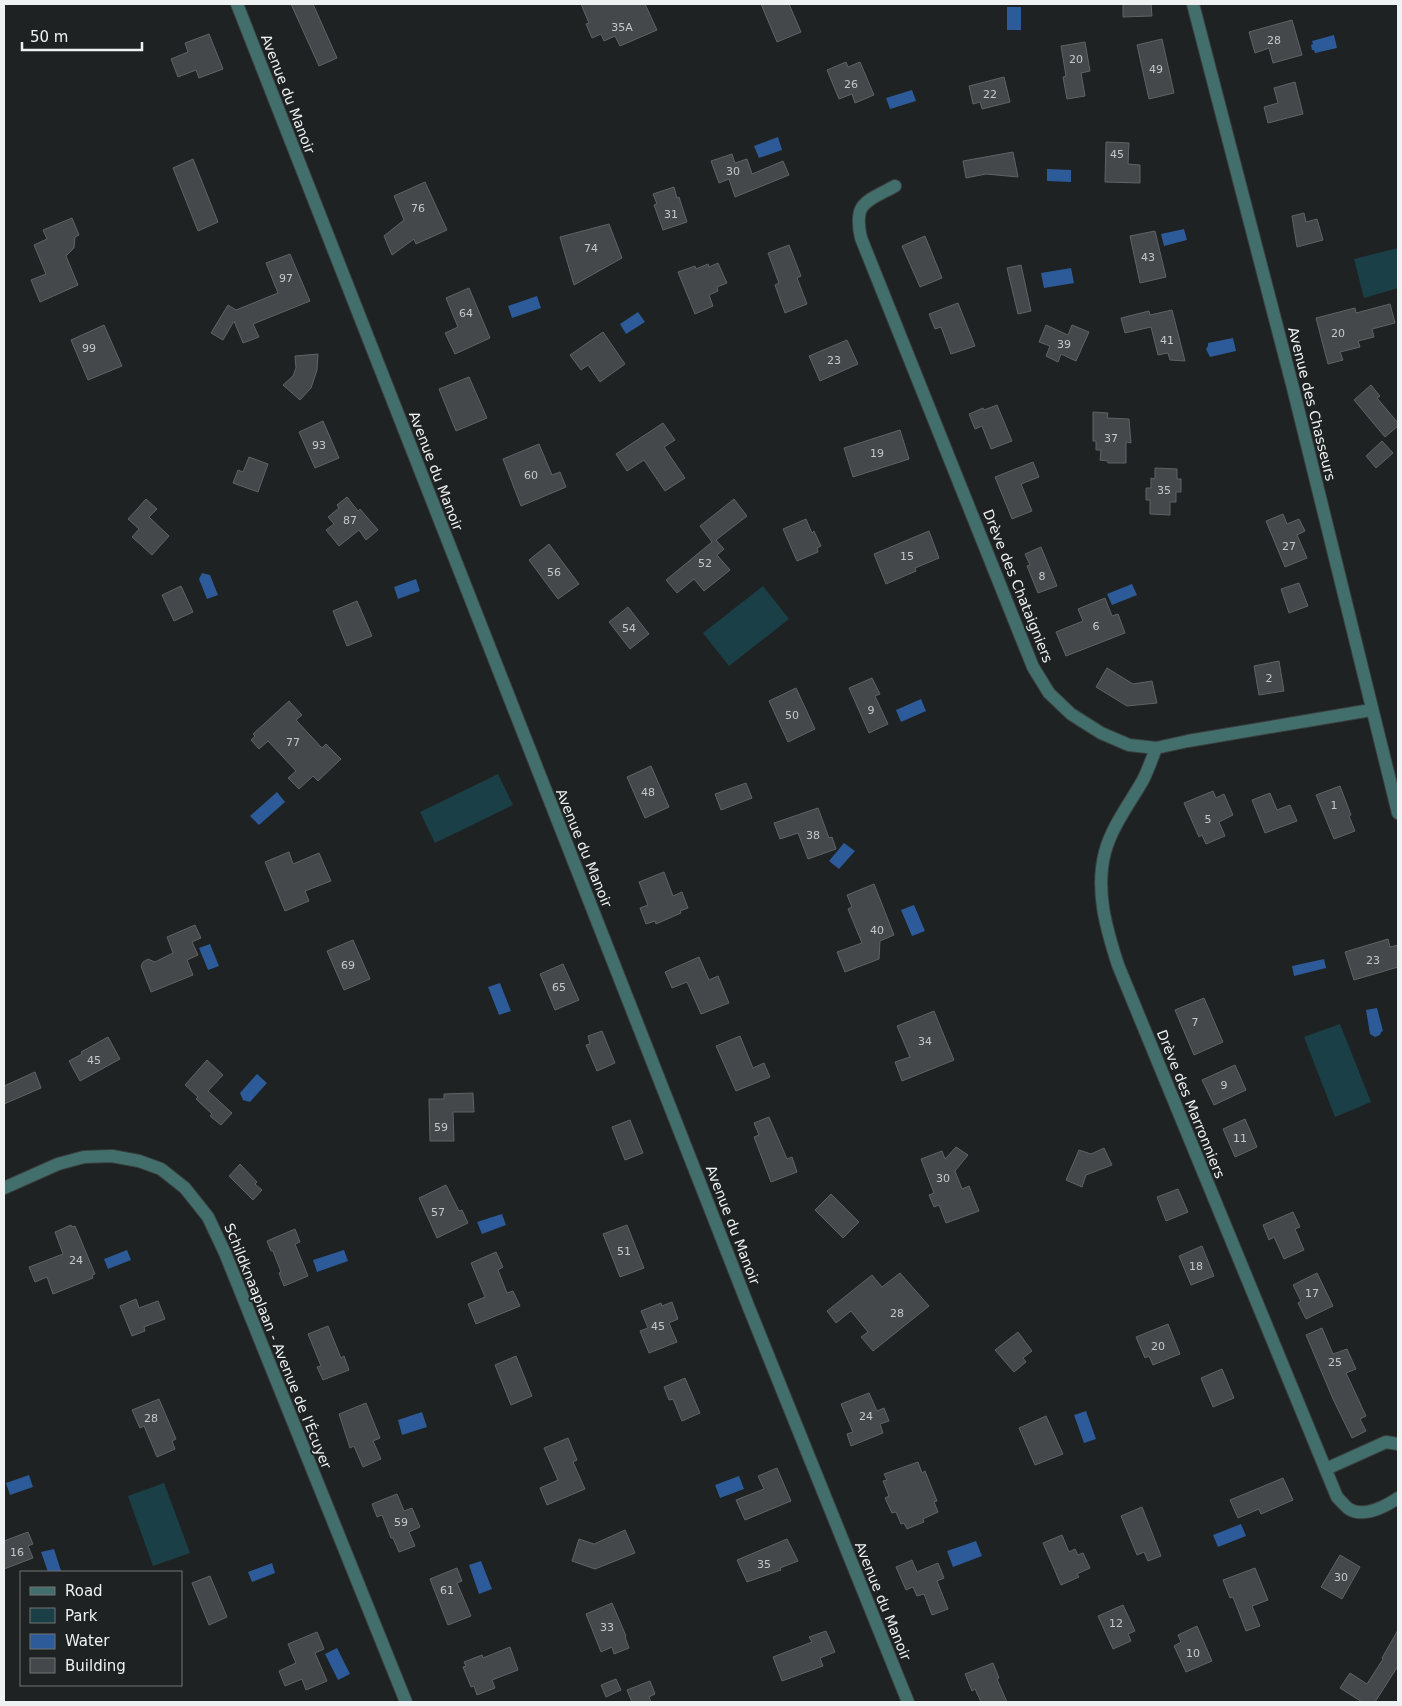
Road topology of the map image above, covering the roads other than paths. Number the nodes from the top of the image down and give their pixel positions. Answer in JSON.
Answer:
{"nodes":[{"id":1,"x":237,"y":4,"type":"edge"},
{"id":2,"x":1193,"y":4,"type":"edge"},
{"id":3,"x":895,"y":186,"type":"dead end"},
{"id":4,"x":1371,"y":710,"type":"junction"},
{"id":5,"x":1156,"y":748,"type":"junction"},
{"id":6,"x":1398,"y":813,"type":"edge"},
{"id":7,"x":4,"y":1188,"type":"edge"},
{"id":8,"x":1398,"y":1444,"type":"edge"},
{"id":9,"x":1326,"y":1469,"type":"junction"},
{"id":10,"x":1398,"y":1498,"type":"edge"},
{"id":11,"x":406,"y":1702,"type":"edge"},
{"id":12,"x":908,"y":1702,"type":"edge"}],
"edges":[{"from":1,"to":12,"type":"street","name":"Avenue du Manoir"},
{"from":2,"to":4,"type":"street","name":"Avenue des Chasseurs"},
{"from":3,"to":5,"type":"street","name":"Drève des Chataigniers"},
{"from":4,"to":5,"type":"street","name":"Drève des Chataigniers"},
{"from":4,"to":6,"type":"street","name":"Avenue des Chasseurs"},
{"from":5,"to":9,"type":"street","name":"Drève des Marronniers"},
{"from":7,"to":11,"type":"street","name":"Schildknaaplaan - Avenue de l'Écuyer"},
{"from":8,"to":9,"type":"street"},
{"from":9,"to":10,"type":"street","name":"Drève des Marronniers"}]}
